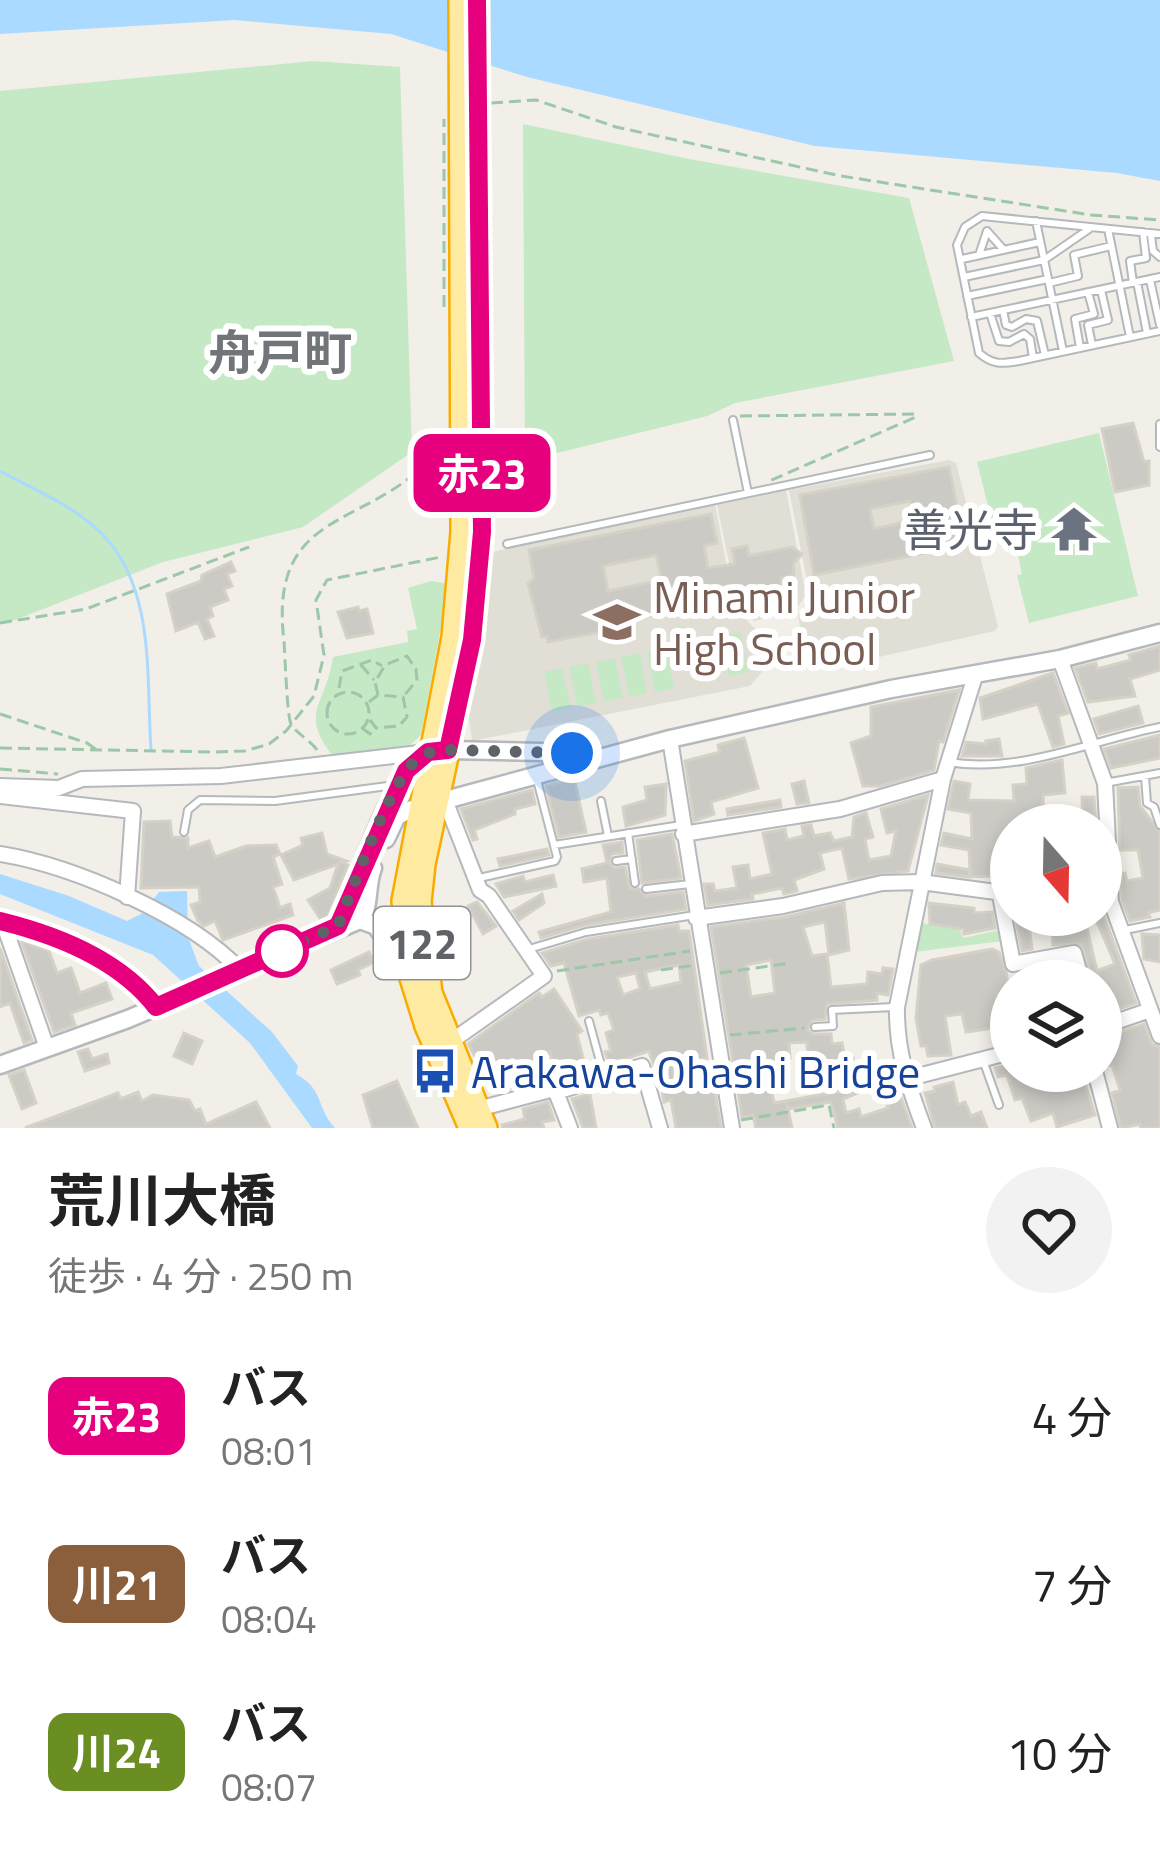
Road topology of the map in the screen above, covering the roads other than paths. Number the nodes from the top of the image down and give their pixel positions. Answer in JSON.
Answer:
{"nodes":[{"id":1,"x":460,"y":0,"type":"edge"},
{"id":2,"x":477,"y":0,"type":"edge"},
{"id":3,"x":1036,"y":221,"type":"junction"},
{"id":4,"x":1092,"y":227,"type":"junction"},
{"id":5,"x":1108,"y":229,"type":"junction"},
{"id":6,"x":1151,"y":233,"type":"edge"},
{"id":7,"x":1040,"y":242,"type":"junction"},
{"id":8,"x":1112,"y":246,"type":"junction"},
{"id":9,"x":1004,"y":250,"type":"junction"},
{"id":10,"x":979,"y":255,"type":"junction"},
{"id":11,"x":1160,"y":257,"type":"edge"},
{"id":12,"x":960,"y":259,"type":"junction"},
{"id":13,"x":1044,"y":260,"type":"junction"},
{"id":14,"x":963,"y":277,"type":"junction"},
{"id":15,"x":1160,"y":278,"type":"edge"},
{"id":16,"x":1150,"y":280,"type":"junction"},
{"id":17,"x":1048,"y":281,"type":"junction"},
{"id":18,"x":1135,"y":283,"type":"junction"},
{"id":19,"x":1119,"y":286,"type":"junction"},
{"id":20,"x":1101,"y":290,"type":"junction"},
{"id":21,"x":1088,"y":292,"type":"junction"},
{"id":22,"x":967,"y":296,"type":"junction"},
{"id":23,"x":1052,"y":300,"type":"junction"},
{"id":24,"x":1003,"y":310,"type":"junction"},
{"id":25,"x":990,"y":313,"type":"junction"},
{"id":26,"x":971,"y":316,"type":"junction"},
{"id":27,"x":1160,"y":328,"type":"edge"},
{"id":28,"x":1147,"y":333,"type":"junction"},
{"id":29,"x":1130,"y":337,"type":"junction"},
{"id":30,"x":1092,"y":345,"type":"junction"},
{"id":31,"x":1080,"y":348,"type":"junction"},
{"id":32,"x":1063,"y":351,"type":"junction"},
{"id":33,"x":1046,"y":355,"type":"junction"},
{"id":34,"x":1033,"y":358,"type":"junction"},
{"id":35,"x":736,"y":418,"type":"road end"},
{"id":36,"x":1160,"y":424,"type":"edge"},
{"id":37,"x":1160,"y":447,"type":"edge"},
{"id":38,"x":930,"y":455,"type":"dead end"},
{"id":39,"x":748,"y":493,"type":"junction"},
{"id":40,"x":472,"y":532,"type":"junction"},
{"id":41,"x":507,"y":544,"type":"dead end"},
{"id":42,"x":1160,"y":633,"type":"edge"},
{"id":43,"x":1060,"y":659,"type":"junction"},
{"id":44,"x":975,"y":676,"type":"junction"},
{"id":45,"x":1160,"y":727,"type":"edge"},
{"id":46,"x":670,"y":739,"type":"junction"},
{"id":47,"x":1091,"y":742,"type":"junction"},
{"id":48,"x":438,"y":751,"type":"junction"},
{"id":49,"x":608,"y":754,"type":"junction"},
{"id":50,"x":948,"y":762,"type":"junction"},
{"id":51,"x":535,"y":773,"type":"junction"},
{"id":52,"x":1160,"y":773,"type":"edge"},
{"id":53,"x":1144,"y":777,"type":"junction"},
{"id":54,"x":943,"y":779,"type":"junction"},
{"id":55,"x":1106,"y":783,"type":"junction"},
{"id":56,"x":399,"y":784,"type":"junction"},
{"id":57,"x":0,"y":786,"type":"edge"},
{"id":58,"x":0,"y":796,"type":"edge"},
{"id":59,"x":443,"y":801,"type":"joint"},
{"id":60,"x":602,"y":801,"type":"dead end"},
{"id":61,"x":1106,"y":804,"type":"edge"},
{"id":62,"x":412,"y":809,"type":"dead end"},
{"id":63,"x":1160,"y":825,"type":"edge"},
{"id":64,"x":682,"y":830,"type":"junction"},
{"id":65,"x":184,"y":832,"type":"dead end"},
{"id":66,"x":628,"y":833,"type":"junction"},
{"id":67,"x":608,"y":836,"type":"junction"},
{"id":68,"x":554,"y":844,"type":"junction"},
{"id":69,"x":0,"y":854,"type":"edge"},
{"id":70,"x":632,"y":859,"type":"junction"},
{"id":71,"x":616,"y":861,"type":"dead end"},
{"id":72,"x":476,"y":878,"type":"junction"},
{"id":73,"x":921,"y":882,"type":"junction"},
{"id":74,"x":635,"y":883,"type":"dead end"},
{"id":75,"x":691,"y":884,"type":"junction"},
{"id":76,"x":646,"y":889,"type":"dead end"},
{"id":77,"x":990,"y":893,"type":"edge"},
{"id":78,"x":128,"y":897,"type":"junction"},
{"id":79,"x":695,"y":917,"type":"junction"},
{"id":80,"x":360,"y":920,"type":"junction"},
{"id":81,"x":2,"y":922,"type":"edge"},
{"id":82,"x":1160,"y":923,"type":"edge"},
{"id":83,"x":338,"y":926,"type":"junction"},
{"id":84,"x":1122,"y":930,"type":"edge"},
{"id":85,"x":1122,"y":932,"type":"edge"},
{"id":86,"x":527,"y":950,"type":"junction"},
{"id":87,"x":1035,"y":960,"type":"edge"},
{"id":88,"x":1076,"y":960,"type":"edge"},
{"id":89,"x":236,"y":972,"type":"junction"},
{"id":90,"x":411,"y":978,"type":"junction"},
{"id":91,"x":1153,"y":1004,"type":"edge"},
{"id":92,"x":156,"y":1007,"type":"junction"},
{"id":93,"x":897,"y":1007,"type":"junction"},
{"id":94,"x":1122,"y":1018,"type":"edge"},
{"id":95,"x":589,"y":1021,"type":"dead end"},
{"id":96,"x":815,"y":1027,"type":"road end"},
{"id":97,"x":1160,"y":1036,"type":"edge"},
{"id":98,"x":449,"y":1042,"type":"junction"},
{"id":99,"x":47,"y":1048,"type":"junction"},
{"id":100,"x":990,"y":1057,"type":"edge"},
{"id":101,"x":982,"y":1059,"type":"junction"},
{"id":102,"x":0,"y":1065,"type":"edge"},
{"id":103,"x":605,"y":1078,"type":"junction"},
{"id":104,"x":906,"y":1079,"type":"junction"},
{"id":105,"x":556,"y":1092,"type":"junction"},
{"id":106,"x":1100,"y":1092,"type":"edge"},
{"id":107,"x":998,"y":1105,"type":"dead end"},
{"id":108,"x":478,"y":1122,"type":"edge"},
{"id":109,"x":732,"y":1125,"type":"edge"},
{"id":110,"x":570,"y":1128,"type":"edge"},
{"id":111,"x":660,"y":1128,"type":"edge"},
{"id":112,"x":924,"y":1128,"type":"edge"},
{"id":113,"x":1111,"y":1128,"type":"edge"}],
"edges":[{"from":1,"to":40,"type":"highway","number":"122","bridge":true},
{"from":2,"to":40,"type":"highway","number":"122","bridge":true},
{"from":3,"to":4,"type":"lane"},
{"from":3,"to":7,"type":"lane"},
{"from":3,"to":12,"type":"lane"},
{"from":4,"to":5,"type":"lane"},
{"from":4,"to":13,"type":"lane"},
{"from":5,"to":6,"type":"lane"},
{"from":5,"to":8,"type":"lane"},
{"from":6,"to":11,"type":"lane"},
{"from":6,"to":18,"type":"lane"},
{"from":7,"to":9,"type":"lane"},
{"from":7,"to":13,"type":"lane"},
{"from":8,"to":17,"type":"lane"},
{"from":8,"to":19,"type":"lane"},
{"from":9,"to":10,"type":"lane"},
{"from":9,"to":10,"type":"lane"},
{"from":10,"to":12,"type":"lane"},
{"from":12,"to":14,"type":"lane"},
{"from":13,"to":14,"type":"lane"},
{"from":13,"to":17,"type":"lane"},
{"from":14,"to":22,"type":"lane"},
{"from":15,"to":16,"type":"lane"},
{"from":16,"to":18,"type":"lane"},
{"from":16,"to":27,"type":"lane"},
{"from":17,"to":22,"type":"lane"},
{"from":17,"to":23,"type":"lane"},
{"from":18,"to":19,"type":"lane"},
{"from":18,"to":28,"type":"lane"},
{"from":19,"to":20,"type":"lane"},
{"from":19,"to":29,"type":"lane"},
{"from":20,"to":21,"type":"lane"},
{"from":20,"to":30,"type":"lane"},
{"from":21,"to":23,"type":"lane"},
{"from":21,"to":31,"type":"lane"},
{"from":22,"to":26,"type":"lane"},
{"from":23,"to":24,"type":"lane"},
{"from":23,"to":32,"type":"lane"},
{"from":24,"to":25,"type":"lane"},
{"from":24,"to":33,"type":"lane"},
{"from":25,"to":26,"type":"lane"},
{"from":25,"to":34,"type":"lane"},
{"from":26,"to":34,"type":"lane"},
{"from":27,"to":28,"type":"lane"},
{"from":28,"to":29,"type":"lane"},
{"from":29,"to":30,"type":"lane"},
{"from":30,"to":31,"type":"lane"},
{"from":31,"to":32,"type":"lane"},
{"from":32,"to":33,"type":"lane"},
{"from":33,"to":34,"type":"lane"},
{"from":35,"to":39,"type":"lane"},
{"from":36,"to":37,"type":"lane"},
{"from":38,"to":39,"type":"lane"},
{"from":39,"to":41,"type":"lane"},
{"from":40,"to":48,"type":"highway","number":"122"},
{"from":42,"to":43,"type":"street"},
{"from":43,"to":44,"type":"street"},
{"from":43,"to":47,"type":"street"},
{"from":44,"to":46,"type":"street"},
{"from":44,"to":50,"type":"street"},
{"from":45,"to":47,"type":"lane"},
{"from":46,"to":49,"type":"street"},
{"from":46,"to":64,"type":"street"},
{"from":47,"to":50,"type":"lane"},
{"from":47,"to":55,"type":"street"},
{"from":48,"to":49,"type":"street"},
{"from":48,"to":56,"type":"street"},
{"from":48,"to":57,"type":"street"},
{"from":48,"to":90,"type":"highway","number":"122"},
{"from":48,"to":98,"type":"highway","number":"122"},
{"from":49,"to":51,"type":"street"},
{"from":50,"to":54,"type":"street"},
{"from":51,"to":59,"type":"street"},
{"from":51,"to":68,"type":"lane"},
{"from":52,"to":53,"type":"lane"},
{"from":53,"to":55,"type":"lane"},
{"from":53,"to":63,"type":"lane"},
{"from":54,"to":64,"type":"street"},
{"from":54,"to":73,"type":"street"},
{"from":55,"to":61,"type":"street"},
{"from":56,"to":65,"type":"lane"},
{"from":56,"to":83,"type":"street"},
{"from":58,"to":78,"type":"street"},
{"from":59,"to":72,"type":"street"},
{"from":60,"to":67,"type":"lane"},
{"from":62,"to":80,"type":"street"},
{"from":64,"to":66,"type":"lane"},
{"from":64,"to":75,"type":"street"},
{"from":66,"to":67,"type":"lane"},
{"from":66,"to":70,"type":"lane"},
{"from":67,"to":68,"type":"lane"},
{"from":68,"to":72,"type":"lane"},
{"from":69,"to":78,"type":"street"},
{"from":70,"to":71,"type":"lane"},
{"from":70,"to":74,"type":"lane"},
{"from":72,"to":86,"type":"street"},
{"from":73,"to":77,"type":"street"},
{"from":73,"to":79,"type":"street"},
{"from":73,"to":93,"type":"street"},
{"from":75,"to":76,"type":"lane"},
{"from":75,"to":79,"type":"street"},
{"from":78,"to":89,"type":"street"},
{"from":79,"to":86,"type":"lane"},
{"from":79,"to":109,"type":"street"},
{"from":80,"to":83,"type":"street"},
{"from":80,"to":90,"type":"street"},
{"from":81,"to":92,"type":"street"},
{"from":81,"to":99,"type":"street"},
{"from":82,"to":84,"type":"lane"},
{"from":83,"to":89,"type":"street"},
{"from":85,"to":91,"type":"street"},
{"from":86,"to":98,"type":"street"},
{"from":87,"to":88,"type":"street"},
{"from":89,"to":92,"type":"street"},
{"from":90,"to":108,"type":"highway","number":"122"},
{"from":91,"to":94,"type":"street"},
{"from":91,"to":97,"type":"street"},
{"from":92,"to":99,"type":"street"},
{"from":93,"to":96,"type":"lane"},
{"from":93,"to":104,"type":"street"},
{"from":95,"to":103,"type":"lane"},
{"from":98,"to":108,"type":"highway","number":"122"},
{"from":99,"to":102,"type":"street"},
{"from":100,"to":101,"type":"street"},
{"from":101,"to":104,"type":"street"},
{"from":101,"to":107,"type":"lane"},
{"from":103,"to":105,"type":"street"},
{"from":103,"to":111,"type":"street"},
{"from":104,"to":112,"type":"street"},
{"from":105,"to":108,"type":"street"},
{"from":105,"to":110,"type":"street"},
{"from":106,"to":113,"type":"street"}]}
